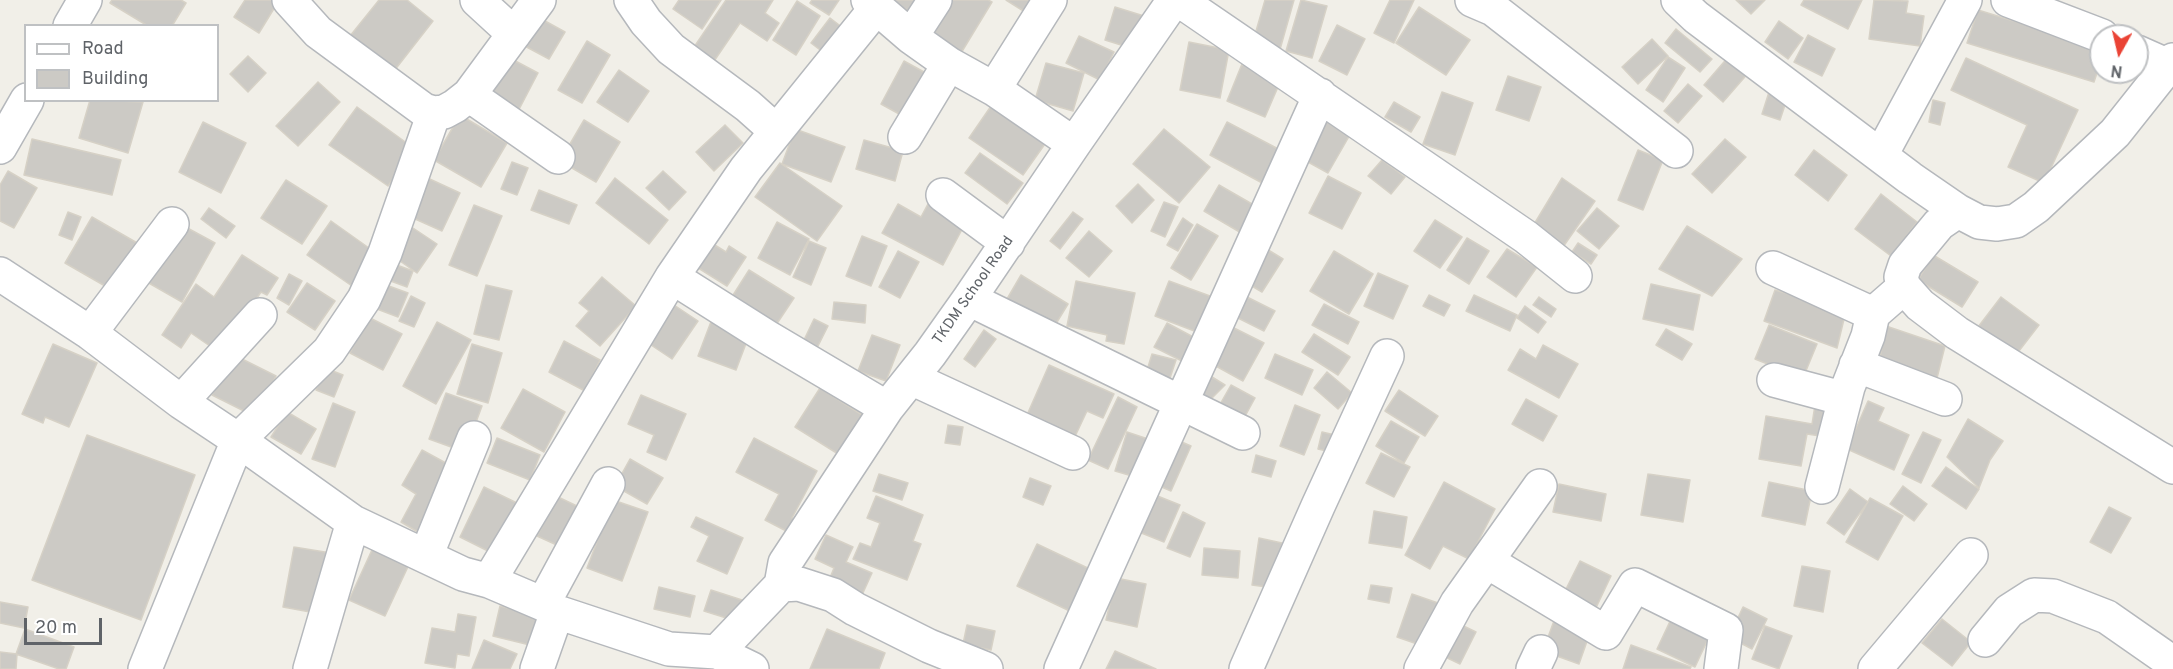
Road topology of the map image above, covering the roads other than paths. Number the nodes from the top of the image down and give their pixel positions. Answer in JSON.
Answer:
{"nodes":[{"id":1,"x":85,"y":0,"type":"edge"},
{"id":2,"x":289,"y":0,"type":"edge"},
{"id":3,"x":477,"y":0,"type":"edge"},
{"id":4,"x":539,"y":0,"type":"edge"},
{"id":5,"x":631,"y":0,"type":"edge"},
{"id":6,"x":935,"y":0,"type":"edge"},
{"id":7,"x":1050,"y":0,"type":"edge"},
{"id":8,"x":1174,"y":0,"type":"edge"},
{"id":9,"x":1179,"y":0,"type":"edge"},
{"id":10,"x":1472,"y":0,"type":"edge"},
{"id":11,"x":1678,"y":0,"type":"edge"},
{"id":12,"x":1965,"y":0,"type":"edge"},
{"id":13,"x":2008,"y":0,"type":"edge"},
{"id":14,"x":873,"y":4,"type":"edge"},
{"id":15,"x":71,"y":24,"type":"edge"},
{"id":16,"x":2089,"y":31,"type":"edge"},
{"id":17,"x":514,"y":34,"type":"junction"},
{"id":18,"x":911,"y":37,"type":"junction"},
{"id":19,"x":2149,"y":56,"type":"edge"},
{"id":20,"x":949,"y":64,"type":"junction"},
{"id":21,"x":2172,"y":65,"type":"edge"},
{"id":22,"x":994,"y":89,"type":"junction"},
{"id":23,"x":469,"y":95,"type":"junction"},
{"id":24,"x":1320,"y":95,"type":"junction"},
{"id":25,"x":26,"y":102,"type":"edge"},
{"id":26,"x":434,"y":113,"type":"junction"},
{"id":27,"x":776,"y":131,"type":"junction"},
{"id":28,"x":904,"y":137,"type":"dead end"},
{"id":29,"x":1074,"y":144,"type":"junction"},
{"id":30,"x":0,"y":147,"type":"edge"},
{"id":31,"x":1676,"y":151,"type":"dead end"},
{"id":32,"x":1881,"y":155,"type":"junction"},
{"id":33,"x":558,"y":157,"type":"dead end"},
{"id":34,"x":943,"y":195,"type":"dead end"},
{"id":35,"x":1959,"y":212,"type":"junction"},
{"id":36,"x":172,"y":224,"type":"dead end"},
{"id":37,"x":1008,"y":243,"type":"junction"},
{"id":38,"x":1773,"y":268,"type":"dead end"},
{"id":39,"x":0,"y":274,"type":"edge"},
{"id":40,"x":1575,"y":276,"type":"dead end"},
{"id":41,"x":672,"y":277,"type":"junction"},
{"id":42,"x":1904,"y":287,"type":"junction"},
{"id":43,"x":969,"y":299,"type":"junction"},
{"id":44,"x":1873,"y":314,"type":"junction"},
{"id":45,"x":260,"y":315,"type":"dead end"},
{"id":46,"x":90,"y":333,"type":"junction"},
{"id":47,"x":1386,"y":356,"type":"dead end"},
{"id":48,"x":1856,"y":365,"type":"junction"},
{"id":49,"x":911,"y":378,"type":"junction"},
{"id":50,"x":1774,"y":380,"type":"dead end"},
{"id":51,"x":1845,"y":399,"type":"junction"},
{"id":52,"x":1945,"y":399,"type":"dead end"},
{"id":53,"x":181,"y":402,"type":"junction"},
{"id":54,"x":1181,"y":402,"type":"junction"},
{"id":55,"x":887,"y":408,"type":"junction"},
{"id":56,"x":1243,"y":433,"type":"dead end"},
{"id":57,"x":474,"y":438,"type":"dead end"},
{"id":58,"x":238,"y":440,"type":"junction"},
{"id":59,"x":1072,"y":453,"type":"dead end"},
{"id":60,"x":2173,"y":467,"type":"edge"},
{"id":61,"x":608,"y":484,"type":"dead end"},
{"id":62,"x":1540,"y":486,"type":"dead end"},
{"id":63,"x":1822,"y":487,"type":"dead end"},
{"id":64,"x":352,"y":522,"type":"junction"},
{"id":65,"x":1971,"y":555,"type":"dead end"},
{"id":66,"x":426,"y":556,"type":"junction"},
{"id":67,"x":1488,"y":562,"type":"junction"},
{"id":68,"x":489,"y":581,"type":"junction"},
{"id":69,"x":781,"y":585,"type":"junction"},
{"id":70,"x":550,"y":608,"type":"junction"},
{"id":71,"x":1985,"y":640,"type":"dead end"},
{"id":72,"x":717,"y":652,"type":"junction"},
{"id":73,"x":927,"y":658,"type":"edge"},
{"id":74,"x":2173,"y":663,"type":"edge"},
{"id":75,"x":145,"y":669,"type":"edge"},
{"id":76,"x":310,"y":669,"type":"edge"},
{"id":77,"x":537,"y":669,"type":"edge"},
{"id":78,"x":752,"y":669,"type":"edge"},
{"id":79,"x":986,"y":669,"type":"edge"},
{"id":80,"x":1061,"y":669,"type":"edge"},
{"id":81,"x":1246,"y":669,"type":"edge"},
{"id":82,"x":1421,"y":669,"type":"edge"},
{"id":83,"x":1721,"y":669,"type":"edge"},
{"id":84,"x":1875,"y":669,"type":"edge"}],
"edges":[{"from":1,"to":15,"type":"street"},
{"from":2,"to":26,"type":"street"},
{"from":3,"to":17,"type":"street"},
{"from":4,"to":17,"type":"street"},
{"from":5,"to":27,"type":"street"},
{"from":6,"to":18,"type":"street"},
{"from":7,"to":22,"type":"street"},
{"from":8,"to":29,"type":"street","name":"TKDM School Road"},
{"from":9,"to":24,"type":"street"},
{"from":10,"to":31,"type":"street"},
{"from":11,"to":32,"type":"street"},
{"from":12,"to":32,"type":"street"},
{"from":13,"to":16,"type":"street"},
{"from":14,"to":18,"type":"street"},
{"from":14,"to":27,"type":"street"},
{"from":17,"to":23,"type":"street"},
{"from":18,"to":20,"type":"street"},
{"from":19,"to":21,"type":"street"},
{"from":20,"to":22,"type":"street"},
{"from":20,"to":28,"type":"street"},
{"from":21,"to":35,"type":"street"},
{"from":22,"to":29,"type":"street"},
{"from":23,"to":26,"type":"street"},
{"from":23,"to":33,"type":"street"},
{"from":24,"to":40,"type":"street"},
{"from":24,"to":54,"type":"street"},
{"from":25,"to":30,"type":"street"},
{"from":26,"to":58,"type":"street"},
{"from":27,"to":41,"type":"street"},
{"from":29,"to":37,"type":"street","name":"TKDM School Road"},
{"from":32,"to":35,"type":"street"},
{"from":34,"to":37,"type":"street"},
{"from":35,"to":42,"type":"street"},
{"from":36,"to":46,"type":"street"},
{"from":37,"to":43,"type":"street","name":"TKDM School Road"},
{"from":38,"to":44,"type":"street"},
{"from":39,"to":46,"type":"street"},
{"from":41,"to":55,"type":"street"},
{"from":41,"to":68,"type":"street"},
{"from":42,"to":44,"type":"street"},
{"from":42,"to":60,"type":"street"},
{"from":43,"to":49,"type":"street","name":"TKDM School Road"},
{"from":43,"to":54,"type":"street"},
{"from":44,"to":48,"type":"street"},
{"from":45,"to":53,"type":"street"},
{"from":46,"to":53,"type":"street"},
{"from":47,"to":81,"type":"street"},
{"from":48,"to":51,"type":"street"},
{"from":48,"to":52,"type":"street"},
{"from":49,"to":55,"type":"street","name":"TKDM School Road"},
{"from":49,"to":59,"type":"street"},
{"from":50,"to":51,"type":"street"},
{"from":51,"to":63,"type":"street"},
{"from":53,"to":58,"type":"street"},
{"from":54,"to":56,"type":"street"},
{"from":54,"to":80,"type":"street"},
{"from":55,"to":69,"type":"street","name":"TKDM School Road"},
{"from":57,"to":66,"type":"street"},
{"from":58,"to":64,"type":"street"},
{"from":58,"to":75,"type":"street"},
{"from":61,"to":70,"type":"street"},
{"from":62,"to":67,"type":"street"},
{"from":64,"to":66,"type":"street"},
{"from":64,"to":76,"type":"street"},
{"from":65,"to":84,"type":"street"},
{"from":66,"to":68,"type":"street"},
{"from":67,"to":82,"type":"street"},
{"from":67,"to":83,"type":"street"},
{"from":68,"to":70,"type":"street"},
{"from":69,"to":72,"type":"street"},
{"from":69,"to":73,"type":"street"},
{"from":70,"to":72,"type":"street"},
{"from":70,"to":77,"type":"street"},
{"from":71,"to":74,"type":"street"},
{"from":72,"to":78,"type":"street"},
{"from":73,"to":79,"type":"street"}]}
